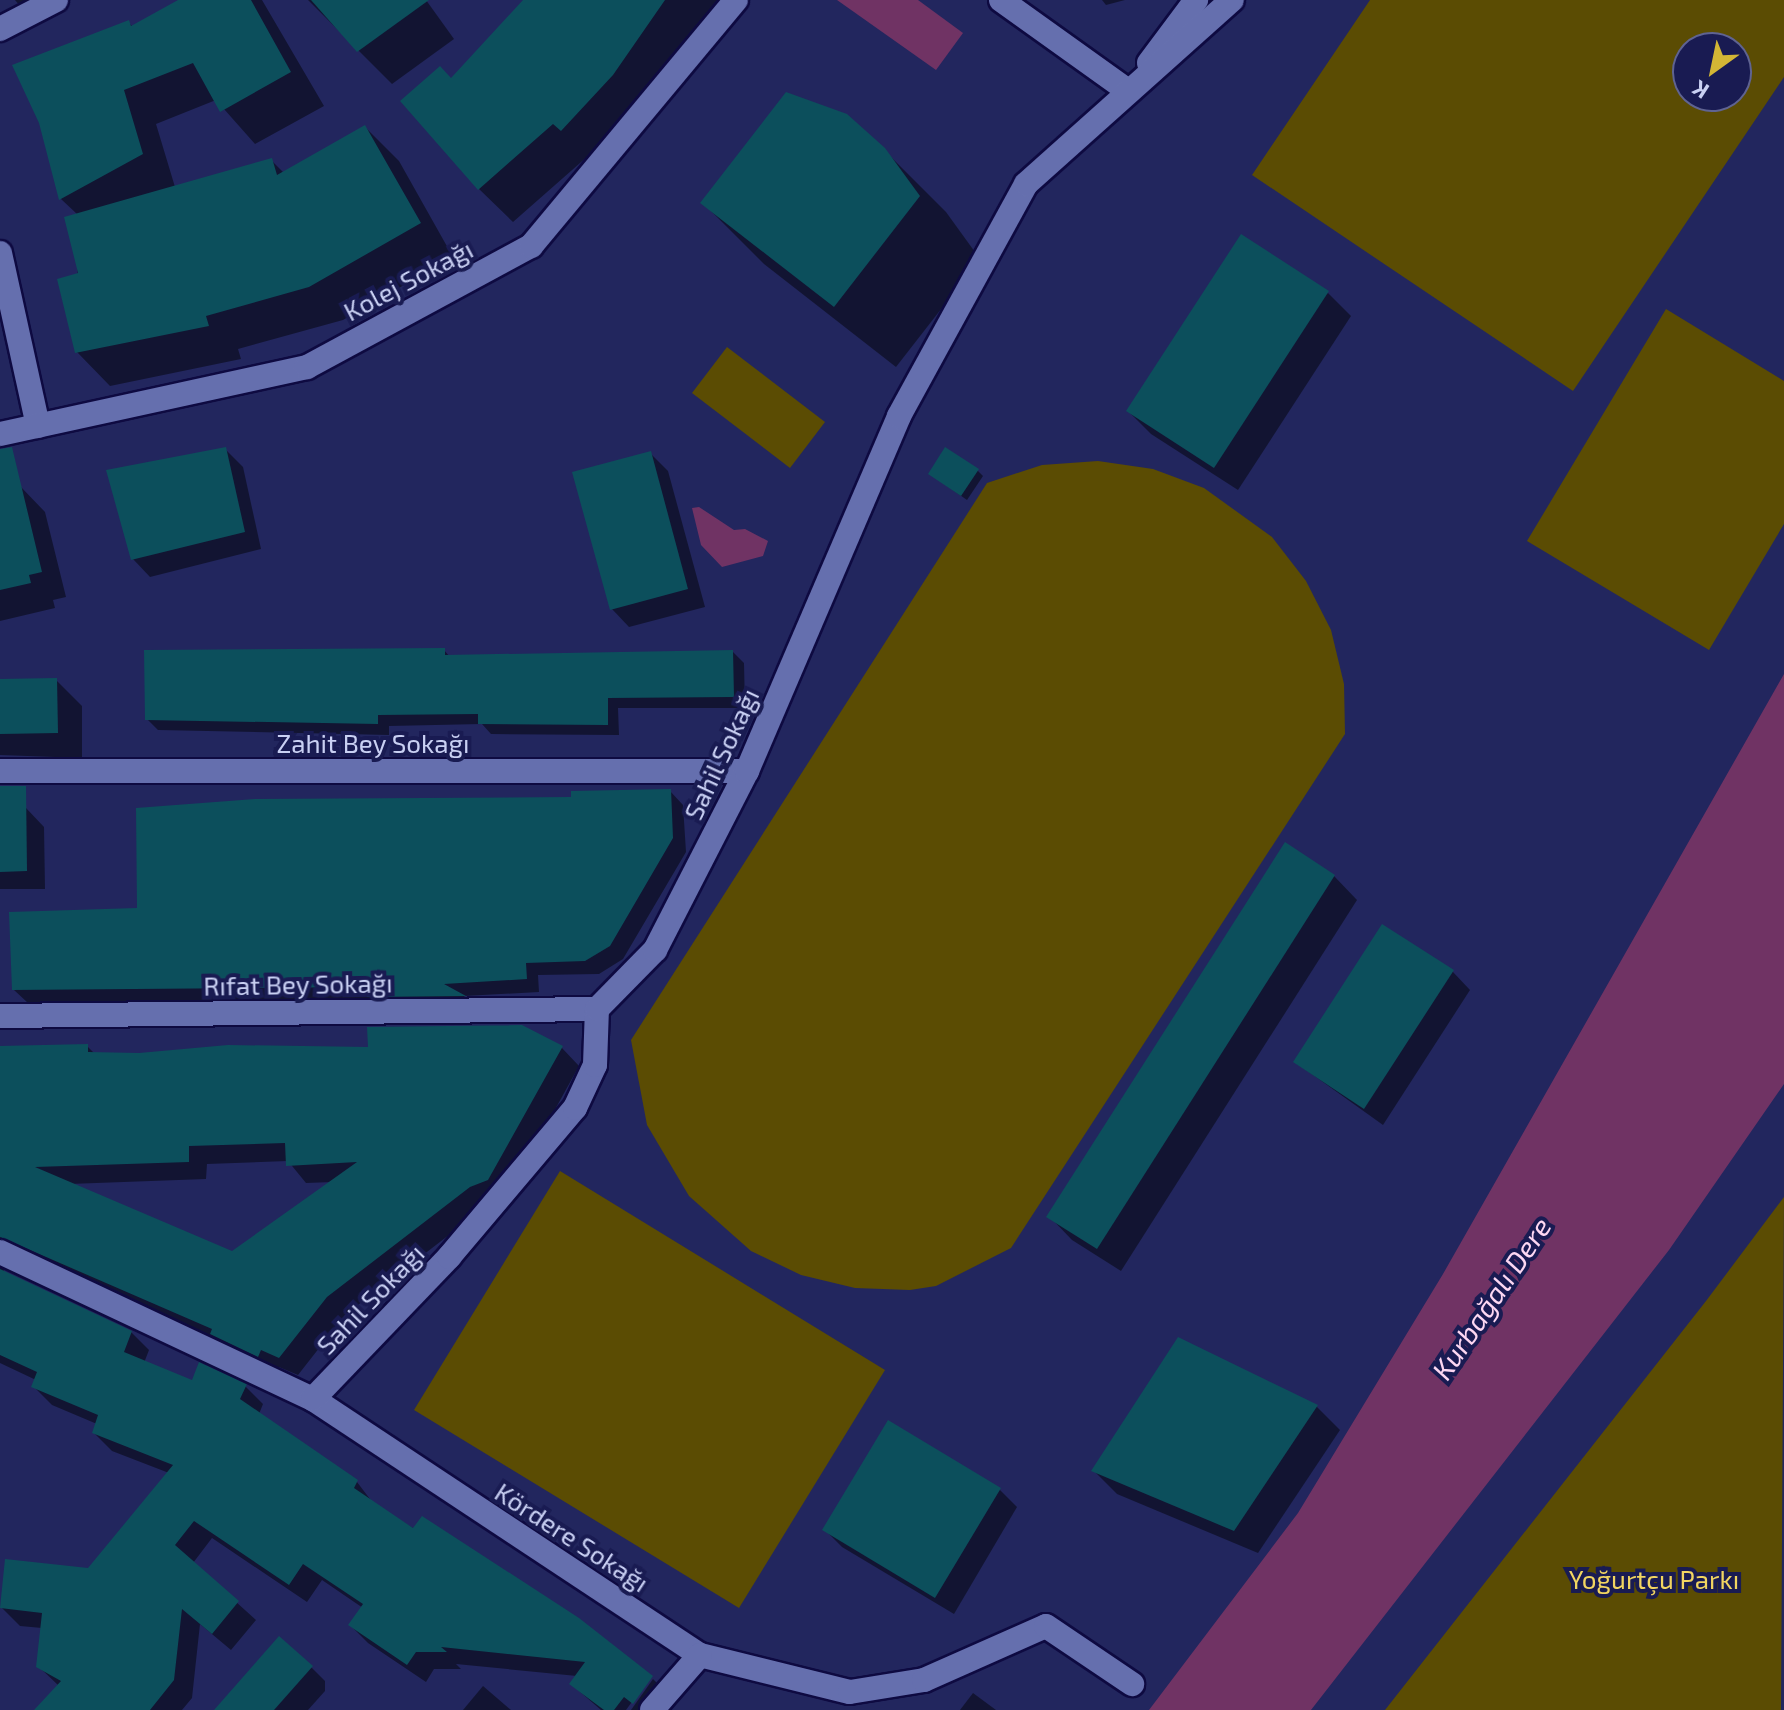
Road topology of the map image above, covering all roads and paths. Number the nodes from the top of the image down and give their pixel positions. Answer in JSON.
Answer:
{"nodes":[{"id":1,"x":56,"y":0,"type":"edge"},
{"id":2,"x":736,"y":0,"type":"edge"},
{"id":3,"x":1001,"y":0,"type":"edge"},
{"id":4,"x":1196,"y":0,"type":"edge"},
{"id":5,"x":1232,"y":0,"type":"edge"},
{"id":6,"x":0,"y":29,"type":"edge"},
{"id":7,"x":1128,"y":91,"type":"junction"},
{"id":8,"x":0,"y":253,"type":"edge"},
{"id":9,"x":38,"y":426,"type":"junction"},
{"id":10,"x":0,"y":434,"type":"edge"},
{"id":11,"x":0,"y":771,"type":"edge"},
{"id":12,"x":747,"y":771,"type":"junction"},
{"id":13,"x":597,"y":1009,"type":"junction"},
{"id":14,"x":0,"y":1016,"type":"edge"},
{"id":15,"x":0,"y":1252,"type":"edge"},
{"id":16,"x":313,"y":1399,"type":"junction"},
{"id":17,"x":700,"y":1655,"type":"junction"},
{"id":18,"x":1132,"y":1684,"type":"dead end"},
{"id":19,"x":652,"y":1710,"type":"edge"}],
"edges":[{"from":1,"to":6,"type":"street"},
{"from":2,"to":9,"type":"street","name":"Kolej Sokağı"},
{"from":3,"to":7,"type":"street"},
{"from":4,"to":7,"type":"street"},
{"from":5,"to":7,"type":"street"},
{"from":7,"to":12,"type":"street","name":"Sahil Sokağı"},
{"from":8,"to":9,"type":"street"},
{"from":9,"to":10,"type":"street","name":"Kolej Sokağı"},
{"from":11,"to":12,"type":"street","name":"Zahit Bey Sokağı"},
{"from":12,"to":13,"type":"street","name":"Sahil Sokağı"},
{"from":13,"to":14,"type":"street","name":"Rıfat Bey Sokağı"},
{"from":13,"to":16,"type":"street","name":"Sahil Sokağı"},
{"from":15,"to":16,"type":"street","name":"Kördere Sokağı"},
{"from":16,"to":17,"type":"street","name":"Kördere Sokağı"},
{"from":17,"to":18,"type":"street","name":"Kördere Sokağı"},
{"from":17,"to":19,"type":"street"}]}
